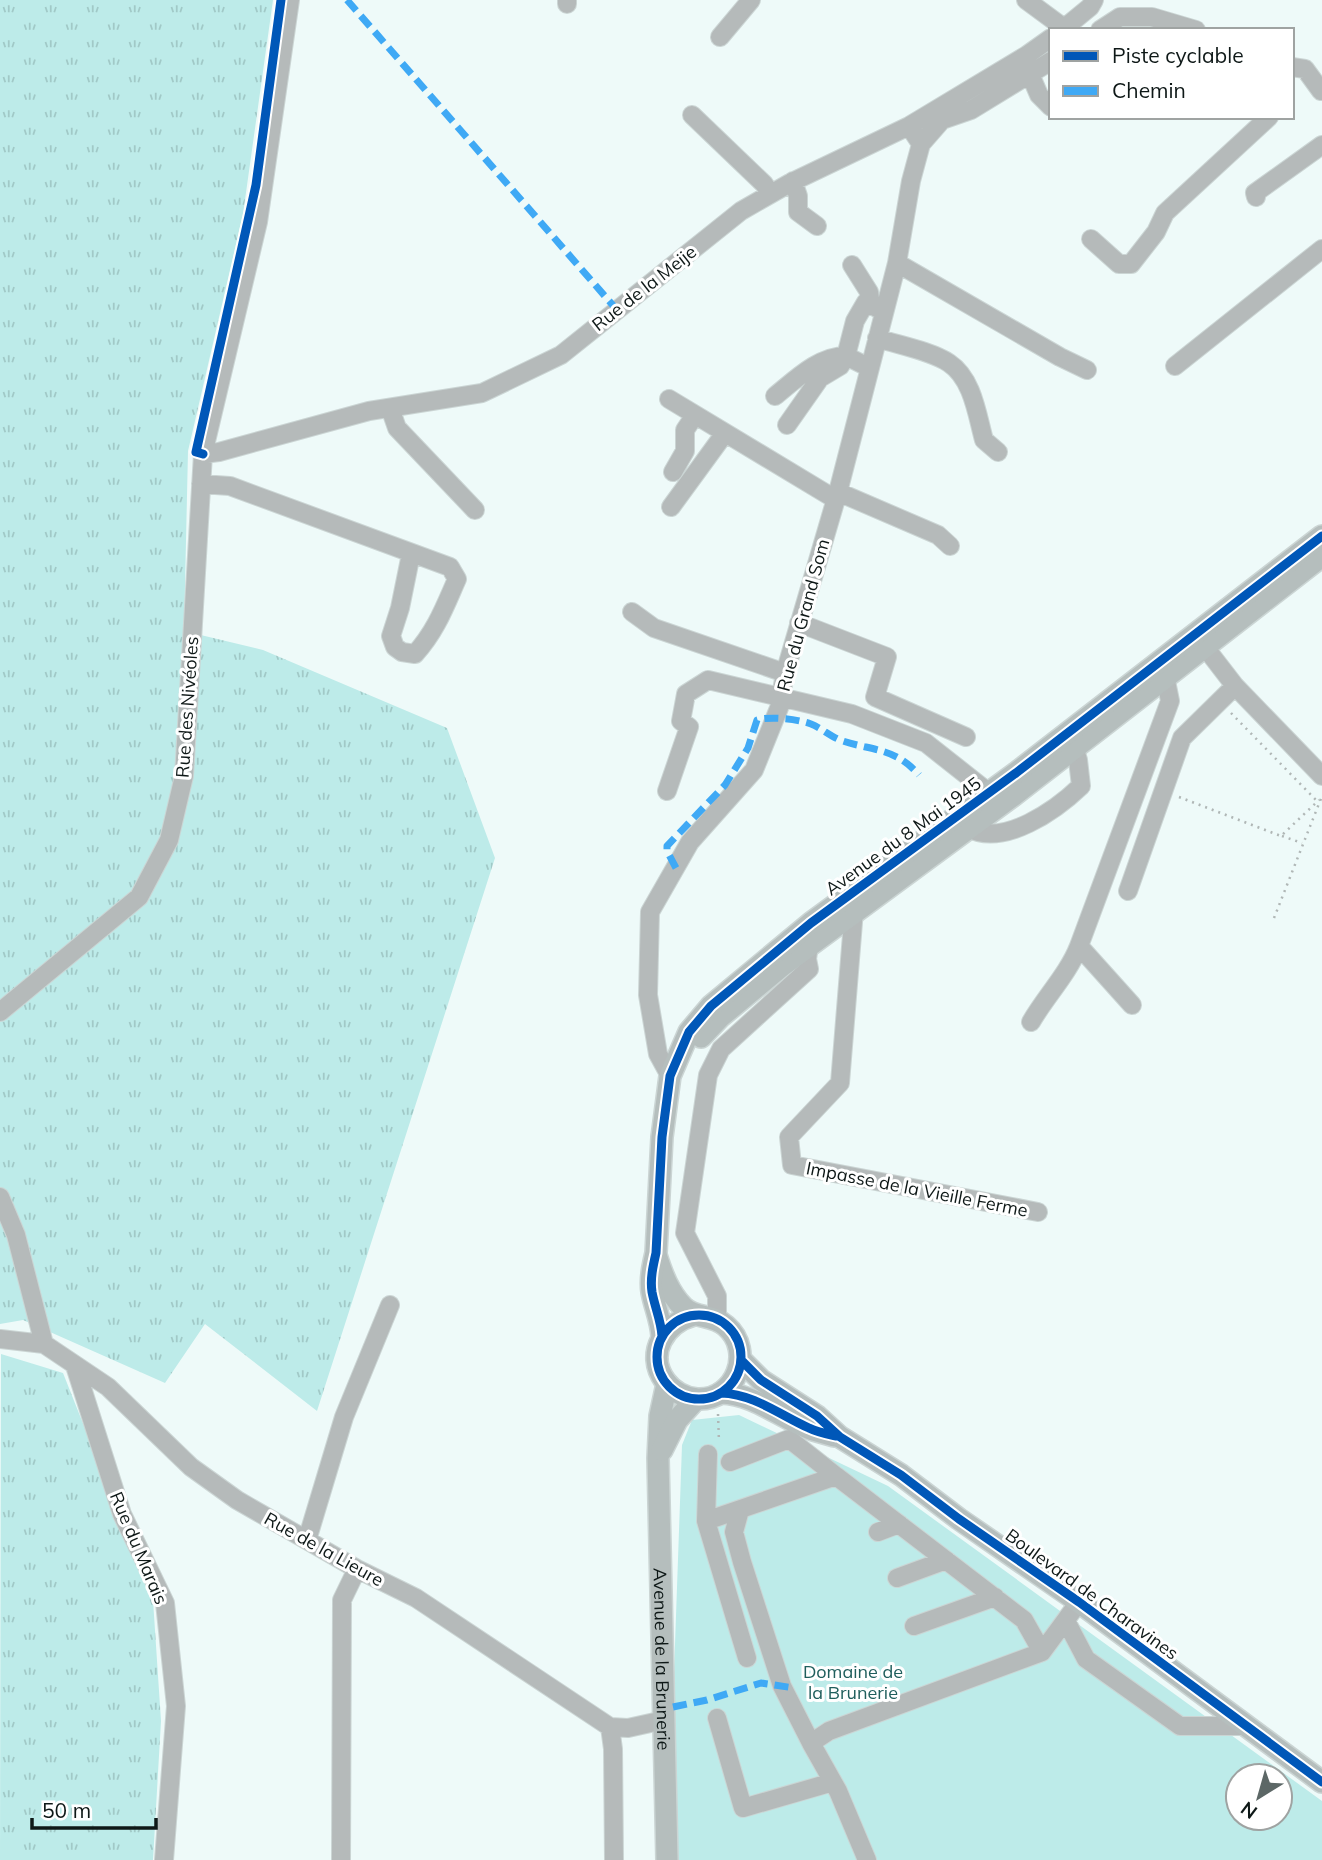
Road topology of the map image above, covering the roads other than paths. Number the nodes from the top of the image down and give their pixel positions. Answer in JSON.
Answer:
{"nodes":[{"id":1,"x":290,"y":0,"type":"edge"},
{"id":2,"x":751,"y":0,"type":"edge"},
{"id":3,"x":1026,"y":0,"type":"edge"},
{"id":4,"x":1094,"y":0,"type":"edge"},
{"id":5,"x":1055,"y":28,"type":"edge"},
{"id":6,"x":1064,"y":28,"type":"edge"},
{"id":7,"x":1103,"y":28,"type":"edge"},
{"id":8,"x":1189,"y":28,"type":"edge"},
{"id":9,"x":720,"y":37,"type":"dead end"},
{"id":10,"x":1049,"y":39,"type":"edge"},
{"id":11,"x":1049,"y":62,"type":"edge"},
{"id":12,"x":1294,"y":67,"type":"edge"},
{"id":13,"x":1030,"y":74,"type":"junction"},
{"id":14,"x":1321,"y":91,"type":"edge"},
{"id":15,"x":1049,"y":105,"type":"edge"},
{"id":16,"x":692,"y":116,"type":"dead end"},
{"id":17,"x":1267,"y":119,"type":"edge"},
{"id":18,"x":909,"y":127,"type":"junction"},
{"id":19,"x":920,"y":144,"type":"junction"},
{"id":20,"x":1322,"y":145,"type":"edge"},
{"id":21,"x":793,"y":181,"type":"junction"},
{"id":22,"x":771,"y":193,"type":"junction"},
{"id":23,"x":1256,"y":197,"type":"dead end"},
{"id":24,"x":817,"y":226,"type":"dead end"},
{"id":25,"x":1091,"y":239,"type":"dead end"},
{"id":26,"x":1322,"y":249,"type":"edge"},
{"id":27,"x":897,"y":263,"type":"junction"},
{"id":28,"x":852,"y":265,"type":"dead end"},
{"id":29,"x":877,"y":309,"type":"junction"},
{"id":30,"x":877,"y":338,"type":"junction"},
{"id":31,"x":846,"y":356,"type":"junction"},
{"id":32,"x":1175,"y":366,"type":"dead end"},
{"id":33,"x":870,"y":368,"type":"junction"},
{"id":34,"x":1087,"y":370,"type":"dead end"},
{"id":35,"x":775,"y":396,"type":"dead end"},
{"id":36,"x":669,"y":399,"type":"dead end"},
{"id":37,"x":390,"y":408,"type":"junction"},
{"id":38,"x":695,"y":415,"type":"junction"},
{"id":39,"x":787,"y":425,"type":"dead end"},
{"id":40,"x":725,"y":433,"type":"junction"},
{"id":41,"x":998,"y":452,"type":"dead end"},
{"id":42,"x":203,"y":453,"type":"junction"},
{"id":43,"x":673,"y":472,"type":"dead end"},
{"id":44,"x":201,"y":484,"type":"junction"},
{"id":45,"x":836,"y":496,"type":"junction"},
{"id":46,"x":671,"y":507,"type":"dead end"},
{"id":47,"x":475,"y":510,"type":"dead end"},
{"id":48,"x":1322,"y":536,"type":"edge"},
{"id":49,"x":950,"y":546,"type":"dead end"},
{"id":50,"x":411,"y":554,"type":"junction"},
{"id":51,"x":1322,"y":556,"type":"edge"},
{"id":52,"x":632,"y":612,"type":"dead end"},
{"id":53,"x":799,"y":623,"type":"junction"},
{"id":54,"x":1200,"y":640,"type":"junction"},
{"id":55,"x":785,"y":673,"type":"junction"},
{"id":56,"x":1165,"y":676,"type":"junction"},
{"id":57,"x":1236,"y":686,"type":"junction"},
{"id":58,"x":781,"y":697,"type":"junction"},
{"id":59,"x":966,"y":737,"type":"dead end"},
{"id":60,"x":1074,"y":747,"type":"junction"},
{"id":61,"x":1322,"y":776,"type":"edge"},
{"id":62,"x":667,"y":791,"type":"dead end"},
{"id":63,"x":993,"y":799,"type":"junction"},
{"id":64,"x":968,"y":828,"type":"junction"},
{"id":65,"x":1128,"y":891,"type":"dead end"},
{"id":66,"x":850,"y":904,"type":"junction"},
{"id":67,"x":811,"y":923,"type":"junction"},
{"id":68,"x":809,"y":946,"type":"junction"},
{"id":69,"x":1079,"y":946,"type":"junction"},
{"id":70,"x":1132,"y":1005,"type":"dead end"},
{"id":71,"x":0,"y":1012,"type":"edge"},
{"id":72,"x":1031,"y":1022,"type":"dead end"},
{"id":73,"x":670,"y":1076,"type":"junction"},
{"id":74,"x":664,"y":1103,"type":"junction"},
{"id":75,"x":0,"y":1197,"type":"edge"},
{"id":76,"x":1038,"y":1212,"type":"dead end"},
{"id":77,"x":656,"y":1253,"type":"junction"},
{"id":78,"x":390,"y":1305,"type":"dead end"},
{"id":79,"x":694,"y":1315,"type":"junction"},
{"id":80,"x":717,"y":1319,"type":"junction"},
{"id":81,"x":662,"y":1336,"type":"junction"},
{"id":82,"x":0,"y":1339,"type":"edge"},
{"id":83,"x":44,"y":1344,"type":"junction"},
{"id":84,"x":741,"y":1360,"type":"junction"},
{"id":85,"x":75,"y":1366,"type":"junction"},
{"id":86,"x":667,"y":1384,"type":"junction"},
{"id":87,"x":721,"y":1393,"type":"junction"},
{"id":88,"x":696,"y":1399,"type":"junction"},
{"id":89,"x":840,"y":1437,"type":"junction"},
{"id":90,"x":708,"y":1454,"type":"dead end"},
{"id":91,"x":658,"y":1458,"type":"junction"},
{"id":92,"x":730,"y":1462,"type":"dead end"},
{"id":93,"x":836,"y":1476,"type":"junction"},
{"id":94,"x":740,"y":1510,"type":"junction"},
{"id":95,"x":706,"y":1521,"type":"junction"},
{"id":96,"x":899,"y":1524,"type":"junction"},
{"id":97,"x":878,"y":1532,"type":"dead end"},
{"id":98,"x":307,"y":1540,"type":"junction"},
{"id":99,"x":946,"y":1560,"type":"junction"},
{"id":100,"x":357,"y":1569,"type":"junction"},
{"id":101,"x":897,"y":1578,"type":"dead end"},
{"id":102,"x":995,"y":1597,"type":"junction"},
{"id":103,"x":1079,"y":1602,"type":"junction"},
{"id":104,"x":1066,"y":1621,"type":"junction"},
{"id":105,"x":914,"y":1626,"type":"dead end"},
{"id":106,"x":1042,"y":1652,"type":"junction"},
{"id":107,"x":747,"y":1658,"type":"dead end"},
{"id":108,"x":717,"y":1718,"type":"dead end"},
{"id":109,"x":664,"y":1720,"type":"junction"},
{"id":110,"x":1246,"y":1726,"type":"junction"},
{"id":111,"x":610,"y":1727,"type":"junction"},
{"id":112,"x":811,"y":1743,"type":"junction"},
{"id":113,"x":833,"y":1782,"type":"junction"},
{"id":114,"x":1322,"y":1782,"type":"edge"},
{"id":115,"x":164,"y":1860,"type":"edge"},
{"id":116,"x":341,"y":1860,"type":"edge"},
{"id":117,"x":614,"y":1860,"type":"edge"},
{"id":118,"x":667,"y":1860,"type":"edge"},
{"id":119,"x":867,"y":1860,"type":"edge"}],
"edges":[{"from":1,"to":42,"type":"street","name":"Rue des Nivéoles"},
{"from":2,"to":9,"type":"street"},
{"from":3,"to":5,"type":"street"},
{"from":4,"to":6,"type":"street","name":"Rue de la Meije"},
{"from":7,"to":8,"type":"street"},
{"from":10,"to":18,"type":"street","name":"Rue de la Meije"},
{"from":11,"to":13,"type":"street"},
{"from":12,"to":14,"type":"street"},
{"from":13,"to":15,"type":"street"},
{"from":13,"to":19,"type":"street"},
{"from":16,"to":22,"type":"street"},
{"from":17,"to":25,"type":"street"},
{"from":18,"to":19,"type":"street"},
{"from":18,"to":21,"type":"street","name":"Rue de la Meije"},
{"from":19,"to":27,"type":"street","name":"Rue du Grand Som"},
{"from":20,"to":23,"type":"street"},
{"from":21,"to":22,"type":"street","name":"Rue de la Meije"},
{"from":21,"to":24,"type":"street"},
{"from":22,"to":37,"type":"street","name":"Rue de la Meije"},
{"from":26,"to":32,"type":"street"},
{"from":27,"to":29,"type":"street","name":"Rue du Grand Som"},
{"from":27,"to":34,"type":"street"},
{"from":28,"to":29,"type":"street"},
{"from":29,"to":30,"type":"street","name":"Rue du Grand Som"},
{"from":29,"to":31,"type":"street"},
{"from":30,"to":33,"type":"street","name":"Rue du Grand Som"},
{"from":30,"to":41,"type":"street"},
{"from":31,"to":33,"type":"street"},
{"from":31,"to":35,"type":"street"},
{"from":31,"to":39,"type":"street"},
{"from":33,"to":45,"type":"street","name":"Rue du Grand Som"},
{"from":36,"to":38,"type":"street"},
{"from":37,"to":42,"type":"street","name":"Rue de la Meije"},
{"from":37,"to":47,"type":"street"},
{"from":38,"to":40,"type":"street"},
{"from":38,"to":43,"type":"street"},
{"from":40,"to":45,"type":"street"},
{"from":40,"to":46,"type":"street"},
{"from":42,"to":44,"type":"street","name":"Rue des Nivéoles"},
{"from":44,"to":50,"type":"street"},
{"from":44,"to":71,"type":"street","name":"Rue des Nivéoles"},
{"from":45,"to":49,"type":"street"},
{"from":45,"to":53,"type":"street","name":"Rue du Grand Som"},
{"from":48,"to":54,"type":"main road","name":"Avenue du 8 Mai 1945"},
{"from":50,"to":50,"type":"street"},
{"from":51,"to":54,"type":"main road","name":"Avenue du 8 Mai 1945"},
{"from":52,"to":55,"type":"street"},
{"from":53,"to":55,"type":"street","name":"Rue du Grand Som"},
{"from":53,"to":59,"type":"street"},
{"from":54,"to":56,"type":"main road","name":"Avenue du 8 Mai 1945"},
{"from":54,"to":57,"type":"street"},
{"from":54,"to":63,"type":"main road","name":"Avenue du 8 Mai 1945"},
{"from":55,"to":58,"type":"street","name":"Rue du Grand Som"},
{"from":56,"to":60,"type":"main road","name":"Avenue du 8 Mai 1945"},
{"from":56,"to":69,"type":"street"},
{"from":57,"to":61,"type":"street"},
{"from":57,"to":65,"type":"street"},
{"from":58,"to":62,"type":"street"},
{"from":58,"to":63,"type":"street"},
{"from":58,"to":73,"type":"street","name":"Rue du Grand Som"},
{"from":60,"to":63,"type":"main road","name":"Avenue du 8 Mai 1945"},
{"from":60,"to":64,"type":"street"},
{"from":63,"to":64,"type":"main road","name":"Avenue du 8 Mai 1945"},
{"from":63,"to":66,"type":"main road","name":"Avenue du 8 Mai 1945"},
{"from":64,"to":66,"type":"main road","name":"Avenue du 8 Mai 1945"},
{"from":66,"to":67,"type":"main road","name":"Avenue du 8 Mai 1945"},
{"from":66,"to":68,"type":"main road","name":"Avenue du 8 Mai 1945"},
{"from":66,"to":76,"type":"street","name":"Impasse de la Vieille Ferme"},
{"from":67,"to":68,"type":"street"},
{"from":67,"to":73,"type":"main road","name":"Avenue du 8 Mai 1945"},
{"from":68,"to":74,"type":"main road","name":"Avenue du 8 Mai 1945"},
{"from":68,"to":80,"type":"street"},
{"from":69,"to":70,"type":"street"},
{"from":69,"to":72,"type":"street"},
{"from":73,"to":74,"type":"main road","name":"Avenue du 8 Mai 1945"},
{"from":74,"to":77,"type":"main road","name":"Avenue du 8 Mai 1945"},
{"from":75,"to":83,"type":"street"},
{"from":77,"to":79,"type":"main road"},
{"from":77,"to":81,"type":"main road","name":"Avenue du 8 Mai 1945"},
{"from":78,"to":98,"type":"street"},
{"from":79,"to":80,"type":"main road"},
{"from":79,"to":81,"type":"main road"},
{"from":80,"to":84,"type":"main road"},
{"from":81,"to":86,"type":"main road"},
{"from":82,"to":83,"type":"street","name":"Rue de la Lieure"},
{"from":83,"to":85,"type":"street","name":"Rue de la Lieure"},
{"from":84,"to":87,"type":"main road"},
{"from":84,"to":89,"type":"main road","name":"Boulevard de Charavines"},
{"from":85,"to":98,"type":"street","name":"Rue de la Lieure"},
{"from":85,"to":115,"type":"street","name":"Rue du Marais"},
{"from":86,"to":88,"type":"main road"},
{"from":86,"to":91,"type":"main road","name":"Avenue de la Brunerie"},
{"from":87,"to":88,"type":"main road"},
{"from":87,"to":89,"type":"main road","name":"Boulevard de Charavines"},
{"from":88,"to":91,"type":"main road","name":"Avenue de la Brunerie"},
{"from":89,"to":103,"type":"main road","name":"Boulevard de Charavines"},
{"from":90,"to":95,"type":"street"},
{"from":91,"to":109,"type":"main road","name":"Avenue de la Brunerie"},
{"from":92,"to":93,"type":"street"},
{"from":93,"to":94,"type":"street"},
{"from":93,"to":96,"type":"street"},
{"from":94,"to":95,"type":"street"},
{"from":94,"to":112,"type":"street"},
{"from":95,"to":107,"type":"street"},
{"from":96,"to":97,"type":"street"},
{"from":96,"to":99,"type":"street"},
{"from":98,"to":100,"type":"street","name":"Rue de la Lieure"},
{"from":99,"to":101,"type":"street"},
{"from":99,"to":102,"type":"street"},
{"from":100,"to":111,"type":"street","name":"Rue de la Lieure"},
{"from":100,"to":116,"type":"street"},
{"from":102,"to":105,"type":"street"},
{"from":102,"to":106,"type":"street"},
{"from":103,"to":104,"type":"street"},
{"from":103,"to":110,"type":"main road","name":"Boulevard de Charavines"},
{"from":104,"to":106,"type":"street"},
{"from":104,"to":110,"type":"street"},
{"from":106,"to":112,"type":"street"},
{"from":108,"to":113,"type":"street"},
{"from":109,"to":111,"type":"street"},
{"from":109,"to":118,"type":"main road","name":"Avenue de la Brunerie"},
{"from":110,"to":114,"type":"main road","name":"Boulevard de Charavines"},
{"from":111,"to":117,"type":"street"},
{"from":112,"to":113,"type":"street"},
{"from":113,"to":119,"type":"street"}]}
